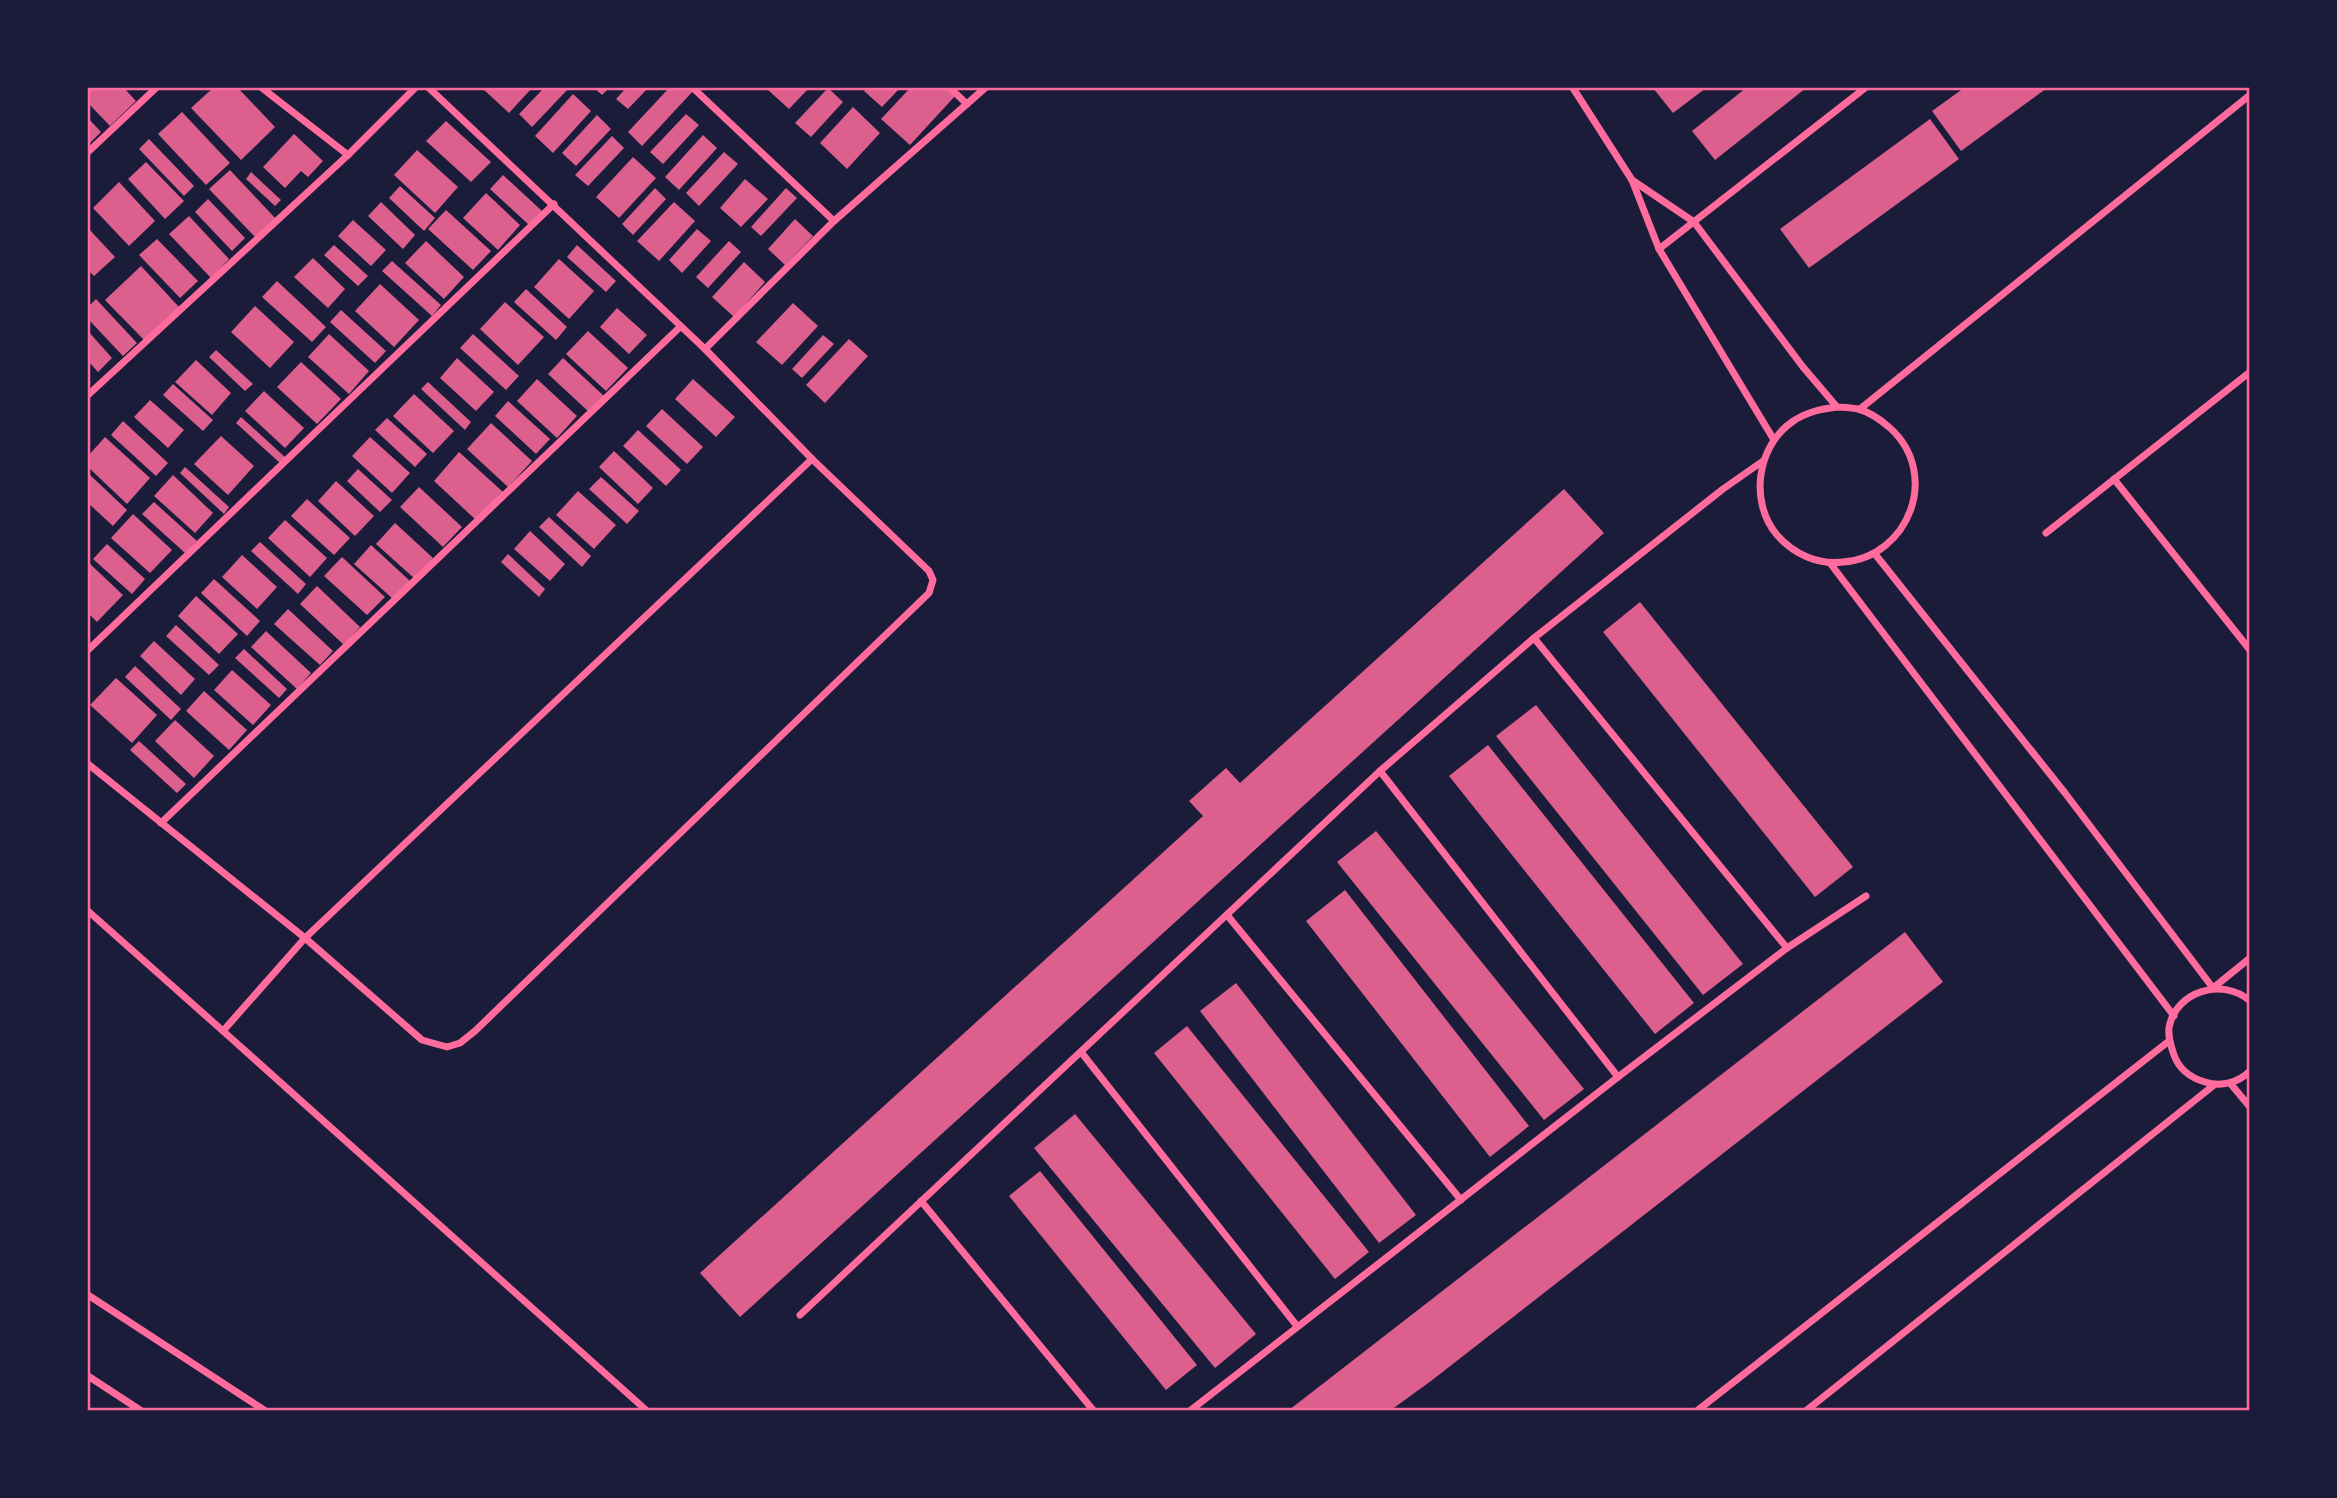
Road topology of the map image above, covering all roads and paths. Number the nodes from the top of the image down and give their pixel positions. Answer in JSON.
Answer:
{"nodes":[{"id":1,"x":156,"y":88,"type":"edge"},
{"id":2,"x":261,"y":88,"type":"edge"},
{"id":3,"x":415,"y":88,"type":"edge"},
{"id":4,"x":429,"y":88,"type":"edge"},
{"id":5,"x":693,"y":88,"type":"edge"},
{"id":6,"x":950,"y":88,"type":"edge"},
{"id":7,"x":985,"y":88,"type":"edge"},
{"id":8,"x":1573,"y":88,"type":"edge"},
{"id":9,"x":1865,"y":88,"type":"edge"},
{"id":10,"x":2249,"y":95,"type":"edge"},
{"id":11,"x":967,"y":104,"type":"junction"},
{"id":12,"x":88,"y":152,"type":"edge"},
{"id":13,"x":348,"y":156,"type":"junction"},
{"id":14,"x":1632,"y":180,"type":"junction"},
{"id":15,"x":554,"y":204,"type":"junction"},
{"id":16,"x":834,"y":221,"type":"junction"},
{"id":17,"x":1694,"y":222,"type":"junction"},
{"id":18,"x":1659,"y":249,"type":"junction"},
{"id":19,"x":680,"y":327,"type":"junction"},
{"id":20,"x":705,"y":349,"type":"junction"},
{"id":21,"x":2249,"y":372,"type":"edge"},
{"id":22,"x":88,"y":395,"type":"edge"},
{"id":23,"x":1837,"y":407,"type":"junction"},
{"id":24,"x":1860,"y":410,"type":"junction"},
{"id":25,"x":1774,"y":440,"type":"junction"},
{"id":26,"x":812,"y":459,"type":"junction"},
{"id":27,"x":1763,"y":461,"type":"junction"},
{"id":28,"x":2114,"y":479,"type":"junction"},
{"id":29,"x":2046,"y":533,"type":"dead end"},
{"id":30,"x":1875,"y":554,"type":"junction"},
{"id":31,"x":1830,"y":564,"type":"junction"},
{"id":32,"x":1534,"y":638,"type":"junction"},
{"id":33,"x":2247,"y":641,"type":"edge"},
{"id":34,"x":88,"y":650,"type":"edge"},
{"id":35,"x":2249,"y":650,"type":"edge"},
{"id":36,"x":88,"y":764,"type":"edge"},
{"id":37,"x":1380,"y":771,"type":"junction"},
{"id":38,"x":161,"y":823,"type":"junction"},
{"id":39,"x":1866,"y":896,"type":"dead end"},
{"id":40,"x":88,"y":911,"type":"edge"},
{"id":41,"x":1227,"y":915,"type":"junction"},
{"id":42,"x":304,"y":938,"type":"junction"},
{"id":43,"x":1787,"y":948,"type":"junction"},
{"id":44,"x":2249,"y":958,"type":"edge"},
{"id":45,"x":2213,"y":988,"type":"junction"},
{"id":46,"x":2249,"y":1001,"type":"edge"},
{"id":47,"x":2174,"y":1016,"type":"junction"},
{"id":48,"x":223,"y":1031,"type":"junction"},
{"id":49,"x":2169,"y":1041,"type":"junction"},
{"id":50,"x":1081,"y":1052,"type":"junction"},
{"id":51,"x":2249,"y":1071,"type":"edge"},
{"id":52,"x":1618,"y":1077,"type":"junction"},
{"id":53,"x":2230,"y":1083,"type":"junction"},
{"id":54,"x":2214,"y":1085,"type":"junction"},
{"id":55,"x":2249,"y":1107,"type":"edge"},
{"id":56,"x":1461,"y":1199,"type":"junction"},
{"id":57,"x":921,"y":1201,"type":"junction"},
{"id":58,"x":88,"y":1295,"type":"edge"},
{"id":59,"x":800,"y":1315,"type":"dead end"},
{"id":60,"x":1297,"y":1326,"type":"junction"},
{"id":61,"x":88,"y":1376,"type":"edge"},
{"id":62,"x":140,"y":1410,"type":"edge"},
{"id":63,"x":264,"y":1410,"type":"edge"},
{"id":64,"x":646,"y":1410,"type":"edge"},
{"id":65,"x":1093,"y":1410,"type":"edge"},
{"id":66,"x":1191,"y":1410,"type":"edge"},
{"id":67,"x":1698,"y":1410,"type":"edge"},
{"id":68,"x":1807,"y":1410,"type":"edge"}],
"edges":[{"from":1,"to":12,"type":"street"},
{"from":2,"to":13,"type":"street"},
{"from":3,"to":13,"type":"street"},
{"from":4,"to":15,"type":"street"},
{"from":5,"to":16,"type":"street"},
{"from":6,"to":11,"type":"street"},
{"from":7,"to":11,"type":"street"},
{"from":8,"to":14,"type":"street"},
{"from":9,"to":17,"type":"street"},
{"from":10,"to":24,"type":"street"},
{"from":11,"to":16,"type":"street"},
{"from":13,"to":22,"type":"street"},
{"from":14,"to":17,"type":"street"},
{"from":14,"to":18,"type":"street"},
{"from":15,"to":19,"type":"street"},
{"from":15,"to":34,"type":"street"},
{"from":16,"to":20,"type":"street"},
{"from":17,"to":18,"type":"street"},
{"from":17,"to":23,"type":"street"},
{"from":18,"to":25,"type":"street"},
{"from":19,"to":20,"type":"street"},
{"from":19,"to":38,"type":"street"},
{"from":20,"to":26,"type":"street"},
{"from":21,"to":28,"type":"street"},
{"from":23,"to":24,"type":"street"},
{"from":23,"to":25,"type":"street"},
{"from":24,"to":30,"type":"street"},
{"from":25,"to":27,"type":"street"},
{"from":26,"to":42,"type":"street"},
{"from":26,"to":42,"type":"street"},
{"from":27,"to":31,"type":"street"},
{"from":27,"to":32,"type":"street"},
{"from":28,"to":29,"type":"street"},
{"from":28,"to":33,"type":"street"},
{"from":30,"to":31,"type":"street"},
{"from":30,"to":45,"type":"street"},
{"from":31,"to":47,"type":"street"},
{"from":32,"to":37,"type":"street"},
{"from":32,"to":43,"type":"street"},
{"from":33,"to":35,"type":"street"},
{"from":36,"to":38,"type":"street"},
{"from":37,"to":41,"type":"street"},
{"from":37,"to":52,"type":"street"},
{"from":38,"to":42,"type":"street"},
{"from":39,"to":43,"type":"street"},
{"from":40,"to":48,"type":"street"},
{"from":41,"to":50,"type":"street"},
{"from":41,"to":56,"type":"street"},
{"from":42,"to":48,"type":"street"},
{"from":43,"to":52,"type":"street"},
{"from":44,"to":45,"type":"street"},
{"from":45,"to":46,"type":"street"},
{"from":45,"to":47,"type":"street"},
{"from":47,"to":49,"type":"street"},
{"from":48,"to":64,"type":"street"},
{"from":49,"to":54,"type":"street"},
{"from":49,"to":67,"type":"street"},
{"from":50,"to":57,"type":"street"},
{"from":50,"to":60,"type":"street"},
{"from":51,"to":53,"type":"street"},
{"from":52,"to":56,"type":"street"},
{"from":53,"to":54,"type":"street"},
{"from":53,"to":55,"type":"street"},
{"from":54,"to":68,"type":"street"},
{"from":56,"to":60,"type":"street"},
{"from":57,"to":59,"type":"street"},
{"from":57,"to":65,"type":"street"},
{"from":58,"to":63,"type":"street"},
{"from":60,"to":66,"type":"street"},
{"from":61,"to":62,"type":"street"}]}
